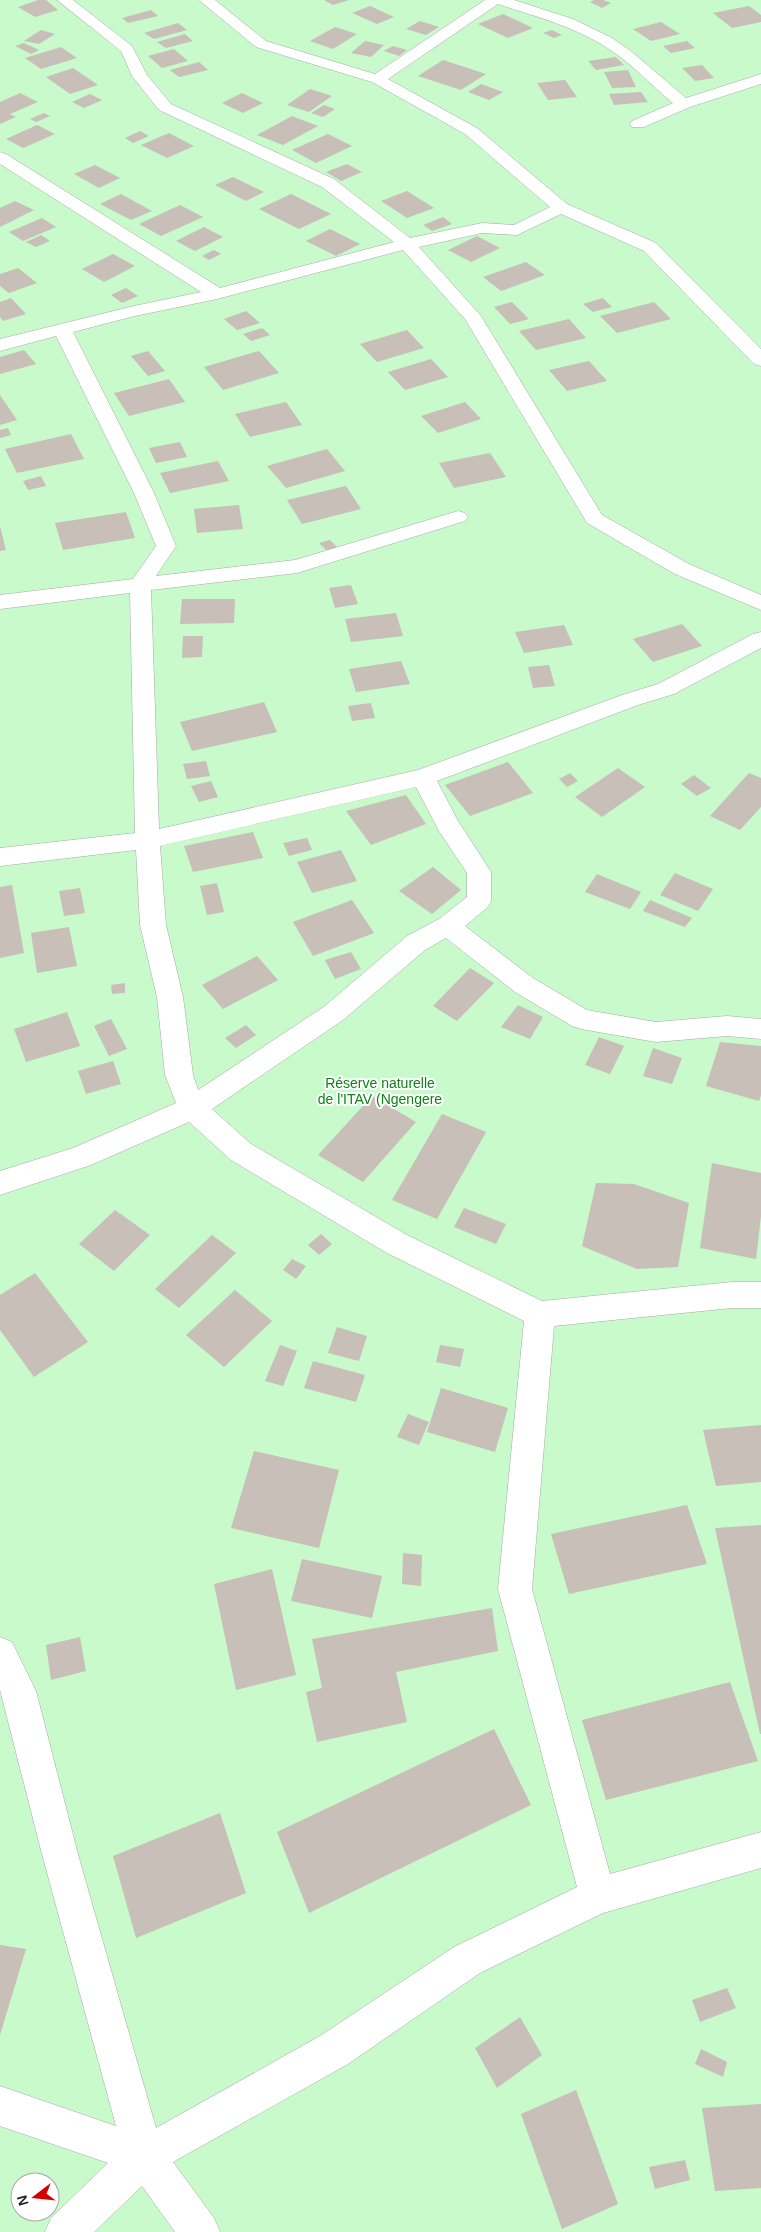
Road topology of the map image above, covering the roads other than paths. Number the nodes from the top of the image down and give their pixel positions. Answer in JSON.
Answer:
{"nodes":[{"id":1,"x":64,"y":0,"type":"edge"},
{"id":2,"x":206,"y":0,"type":"edge"},
{"id":3,"x":495,"y":0,"type":"edge"},
{"id":4,"x":499,"y":0,"type":"edge"},
{"id":5,"x":377,"y":79,"type":"junction"},
{"id":6,"x":761,"y":79,"type":"edge"},
{"id":7,"x":684,"y":104,"type":"junction"},
{"id":8,"x":638,"y":124,"type":"dead end"},
{"id":9,"x":0,"y":157,"type":"edge"},
{"id":10,"x":561,"y":208,"type":"junction"},
{"id":11,"x":407,"y":244,"type":"junction"},
{"id":12,"x":217,"y":294,"type":"junction"},
{"id":13,"x":62,"y":329,"type":"junction"},
{"id":14,"x":0,"y":344,"type":"edge"},
{"id":15,"x":761,"y":360,"type":"edge"},
{"id":16,"x":458,"y":517,"type":"dead end"},
{"id":17,"x":140,"y":585,"type":"junction"},
{"id":18,"x":0,"y":602,"type":"edge"},
{"id":19,"x":761,"y":603,"type":"edge"},
{"id":20,"x":761,"y":639,"type":"edge"},
{"id":21,"x":423,"y":777,"type":"junction"},
{"id":22,"x":147,"y":840,"type":"junction"},
{"id":23,"x":0,"y":857,"type":"edge"},
{"id":24,"x":448,"y":926,"type":"junction"},
{"id":25,"x":761,"y":1029,"type":"edge"},
{"id":26,"x":192,"y":1108,"type":"junction"},
{"id":27,"x":0,"y":1184,"type":"edge"},
{"id":28,"x":761,"y":1295,"type":"edge"},
{"id":29,"x":540,"y":1314,"type":"junction"},
{"id":30,"x":0,"y":1654,"type":"edge"},
{"id":31,"x":761,"y":1850,"type":"edge"},
{"id":32,"x":598,"y":1896,"type":"junction"},
{"id":33,"x":0,"y":2106,"type":"edge"},
{"id":34,"x":144,"y":2156,"type":"junction"},
{"id":35,"x":65,"y":2232,"type":"edge"},
{"id":36,"x":200,"y":2232,"type":"edge"}],
"edges":[{"from":1,"to":11,"type":"street"},
{"from":2,"to":5,"type":"street"},
{"from":3,"to":5,"type":"street"},
{"from":4,"to":7,"type":"street"},
{"from":5,"to":10,"type":"street"},
{"from":6,"to":7,"type":"street"},
{"from":7,"to":8,"type":"street"},
{"from":9,"to":12,"type":"street"},
{"from":10,"to":11,"type":"street"},
{"from":10,"to":15,"type":"street"},
{"from":11,"to":12,"type":"street"},
{"from":11,"to":19,"type":"street"},
{"from":12,"to":13,"type":"street"},
{"from":13,"to":14,"type":"street"},
{"from":13,"to":17,"type":"street"},
{"from":16,"to":17,"type":"street"},
{"from":17,"to":18,"type":"street"},
{"from":17,"to":22,"type":"street"},
{"from":20,"to":21,"type":"street"},
{"from":21,"to":22,"type":"street"},
{"from":21,"to":24,"type":"street"},
{"from":22,"to":23,"type":"street"},
{"from":22,"to":26,"type":"street"},
{"from":24,"to":25,"type":"street"},
{"from":24,"to":26,"type":"street"},
{"from":26,"to":27,"type":"street"},
{"from":26,"to":29,"type":"street"},
{"from":28,"to":29,"type":"street"},
{"from":29,"to":32,"type":"street"},
{"from":30,"to":34,"type":"street"},
{"from":31,"to":32,"type":"street"},
{"from":32,"to":34,"type":"street"},
{"from":33,"to":34,"type":"street"},
{"from":34,"to":35,"type":"street"},
{"from":34,"to":36,"type":"street"}]}
